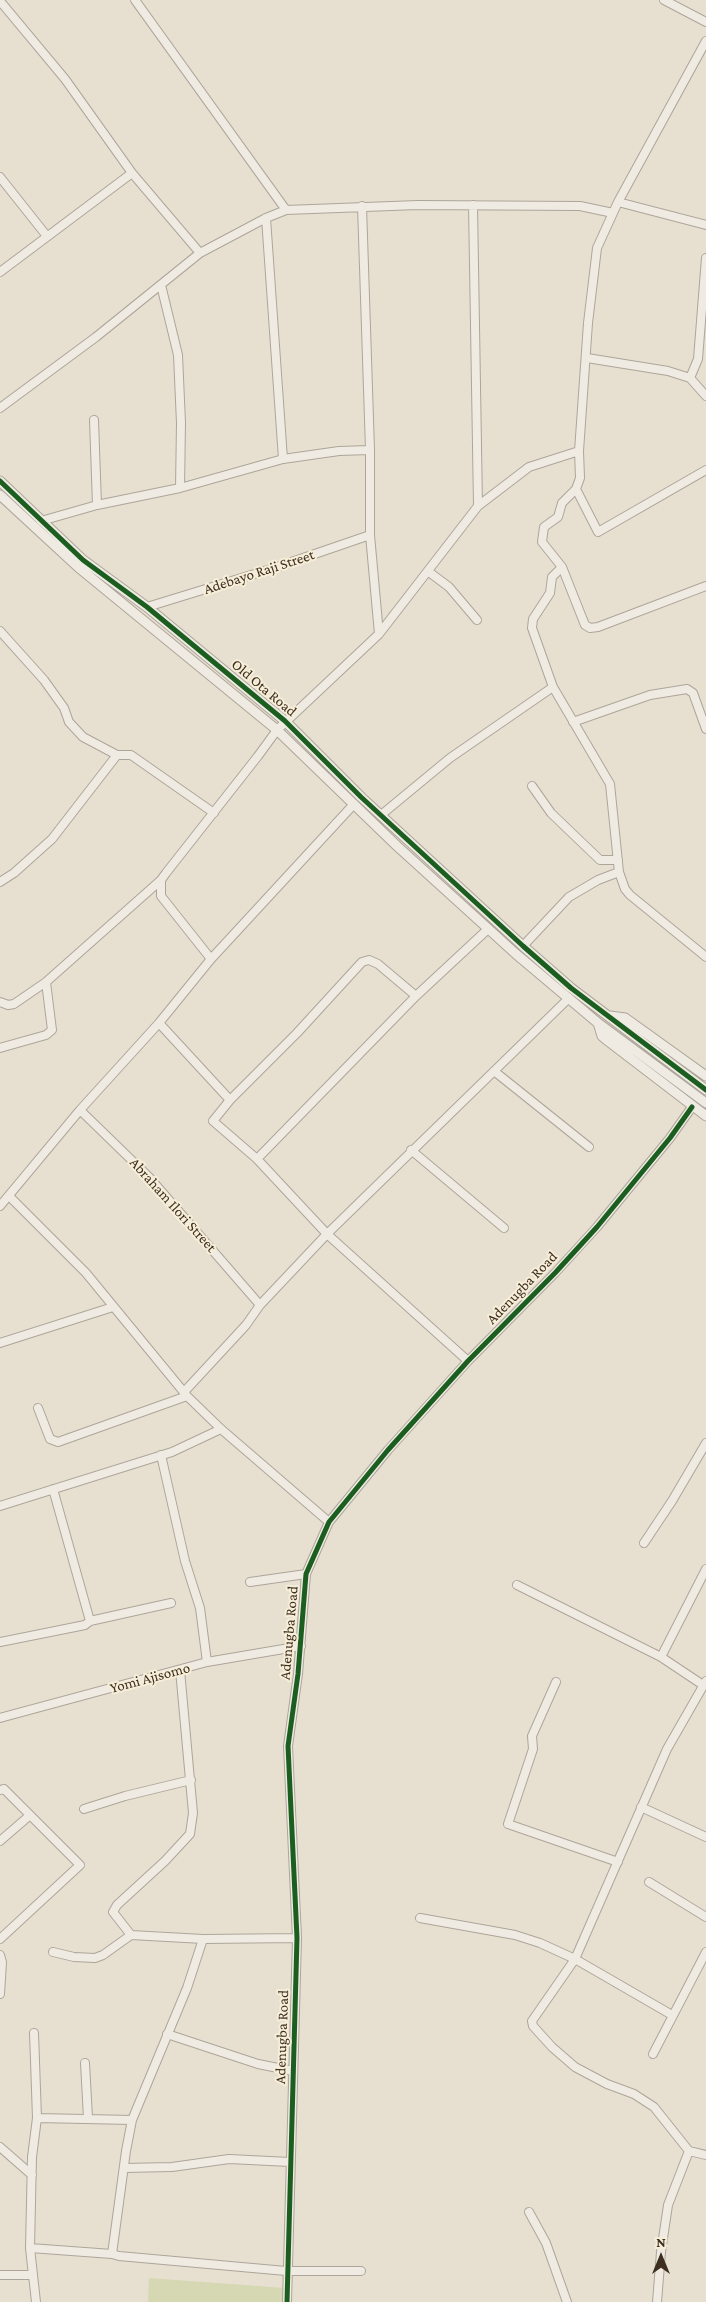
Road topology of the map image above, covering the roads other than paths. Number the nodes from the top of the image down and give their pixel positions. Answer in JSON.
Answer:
{"nodes":[{"id":1,"x":135,"y":0,"type":"edge"},
{"id":2,"x":664,"y":0,"type":"edge"},
{"id":3,"x":0,"y":1,"type":"edge"},
{"id":4,"x":706,"y":22,"type":"edge"},
{"id":5,"x":706,"y":41,"type":"edge"},
{"id":6,"x":132,"y":173,"type":"junction"},
{"id":7,"x":0,"y":177,"type":"edge"},
{"id":8,"x":618,"y":202,"type":"junction"},
{"id":9,"x":473,"y":205,"type":"junction"},
{"id":10,"x":362,"y":206,"type":"junction"},
{"id":11,"x":286,"y":210,"type":"junction"},
{"id":12,"x":613,"y":213,"type":"junction"},
{"id":13,"x":266,"y":218,"type":"junction"},
{"id":14,"x":706,"y":226,"type":"edge"},
{"id":15,"x":46,"y":236,"type":"junction"},
{"id":16,"x":200,"y":253,"type":"junction"},
{"id":17,"x":706,"y":258,"type":"edge"},
{"id":18,"x":0,"y":272,"type":"edge"},
{"id":19,"x":161,"y":285,"type":"junction"},
{"id":20,"x":706,"y":356,"type":"edge"},
{"id":21,"x":587,"y":358,"type":"junction"},
{"id":22,"x":698,"y":359,"type":"junction"},
{"id":23,"x":690,"y":378,"type":"junction"},
{"id":24,"x":706,"y":396,"type":"edge"},
{"id":25,"x":0,"y":408,"type":"edge"},
{"id":26,"x":94,"y":420,"type":"dead end"},
{"id":27,"x":370,"y":450,"type":"junction"},
{"id":28,"x":579,"y":451,"type":"junction"},
{"id":29,"x":283,"y":458,"type":"junction"},
{"id":30,"x":706,"y":470,"type":"edge"},
{"id":31,"x":0,"y":481,"type":"edge"},
{"id":32,"x":180,"y":488,"type":"junction"},
{"id":33,"x":576,"y":489,"type":"junction"},
{"id":34,"x":0,"y":495,"type":"edge"},
{"id":35,"x":96,"y":505,"type":"junction"},
{"id":36,"x":478,"y":506,"type":"junction"},
{"id":37,"x":41,"y":521,"type":"junction"},
{"id":38,"x":370,"y":535,"type":"junction"},
{"id":39,"x":562,"y":567,"type":"junction"},
{"id":40,"x":429,"y":572,"type":"junction"},
{"id":41,"x":706,"y":586,"type":"edge"},
{"id":42,"x":147,"y":607,"type":"junction"},
{"id":43,"x":477,"y":620,"type":"dead end"},
{"id":44,"x":0,"y":631,"type":"edge"},
{"id":45,"x":380,"y":634,"type":"junction"},
{"id":46,"x":553,"y":687,"type":"junction"},
{"id":47,"x":285,"y":721,"type":"junction"},
{"id":48,"x":573,"y":722,"type":"junction"},
{"id":49,"x":706,"y":728,"type":"edge"},
{"id":50,"x":276,"y":730,"type":"junction"},
{"id":51,"x":117,"y":755,"type":"junction"},
{"id":52,"x":532,"y":786,"type":"dead end"},
{"id":53,"x":354,"y":804,"type":"junction"},
{"id":54,"x":214,"y":813,"type":"junction"},
{"id":55,"x":381,"y":815,"type":"junction"},
{"id":56,"x":618,"y":860,"type":"junction"},
{"id":57,"x":619,"y":872,"type":"junction"},
{"id":58,"x":161,"y":880,"type":"junction"},
{"id":59,"x":0,"y":882,"type":"edge"},
{"id":60,"x":488,"y":929,"type":"junction"},
{"id":61,"x":523,"y":946,"type":"junction"},
{"id":62,"x":706,"y":957,"type":"edge"},
{"id":63,"x":211,"y":959,"type":"junction"},
{"id":64,"x":46,"y":982,"type":"junction"},
{"id":65,"x":416,"y":996,"type":"junction"},
{"id":66,"x":568,"y":998,"type":"junction"},
{"id":67,"x":0,"y":1002,"type":"edge"},
{"id":68,"x":610,"y":1016,"type":"junction"},
{"id":69,"x":159,"y":1023,"type":"junction"},
{"id":70,"x":598,"y":1023,"type":"junction"},
{"id":71,"x":0,"y":1048,"type":"edge"},
{"id":72,"x":494,"y":1071,"type":"junction"},
{"id":73,"x":706,"y":1076,"type":"edge"},
{"id":74,"x":706,"y":1090,"type":"edge"},
{"id":75,"x":230,"y":1100,"type":"junction"},
{"id":76,"x":706,"y":1103,"type":"edge"},
{"id":77,"x":692,"y":1107,"type":"junction"},
{"id":78,"x":80,"y":1110,"type":"junction"},
{"id":79,"x":706,"y":1116,"type":"edge"},
{"id":80,"x":588,"y":1147,"type":"dead end"},
{"id":81,"x":411,"y":1150,"type":"junction"},
{"id":82,"x":256,"y":1159,"type":"junction"},
{"id":83,"x":10,"y":1197,"type":"junction"},
{"id":84,"x":0,"y":1206,"type":"edge"},
{"id":85,"x":504,"y":1228,"type":"dead end"},
{"id":86,"x":327,"y":1234,"type":"junction"},
{"id":87,"x":260,"y":1305,"type":"junction"},
{"id":88,"x":113,"y":1307,"type":"junction"},
{"id":89,"x":0,"y":1343,"type":"edge"},
{"id":90,"x":468,"y":1361,"type":"junction"},
{"id":91,"x":186,"y":1394,"type":"junction"},
{"id":92,"x":38,"y":1408,"type":"dead end"},
{"id":93,"x":221,"y":1429,"type":"junction"},
{"id":94,"x":706,"y":1443,"type":"edge"},
{"id":95,"x":161,"y":1456,"type":"junction"},
{"id":96,"x":53,"y":1489,"type":"junction"},
{"id":97,"x":0,"y":1506,"type":"edge"},
{"id":98,"x":329,"y":1522,"type":"junction"},
{"id":99,"x":644,"y":1543,"type":"dead end"},
{"id":100,"x":706,"y":1569,"type":"edge"},
{"id":101,"x":306,"y":1574,"type":"junction"},
{"id":102,"x":250,"y":1582,"type":"dead end"},
{"id":103,"x":517,"y":1585,"type":"dead end"},
{"id":104,"x":171,"y":1603,"type":"dead end"},
{"id":105,"x":90,"y":1621,"type":"junction"},
{"id":106,"x":0,"y":1642,"type":"edge"},
{"id":107,"x":301,"y":1646,"type":"junction"},
{"id":108,"x":661,"y":1657,"type":"junction"},
{"id":109,"x":207,"y":1662,"type":"junction"},
{"id":110,"x":180,"y":1670,"type":"junction"},
{"id":111,"x":556,"y":1682,"type":"dead end"},
{"id":112,"x":704,"y":1683,"type":"edge"},
{"id":113,"x":0,"y":1718,"type":"edge"},
{"id":114,"x":191,"y":1780,"type":"junction"},
{"id":115,"x":0,"y":1790,"type":"edge"},
{"id":116,"x":641,"y":1806,"type":"junction"},
{"id":117,"x":84,"y":1809,"type":"dead end"},
{"id":118,"x":29,"y":1816,"type":"junction"},
{"id":119,"x":706,"y":1837,"type":"edge"},
{"id":120,"x":0,"y":1841,"type":"edge"},
{"id":121,"x":618,"y":1862,"type":"junction"},
{"id":122,"x":649,"y":1882,"type":"dead end"},
{"id":123,"x":706,"y":1917,"type":"edge"},
{"id":124,"x":420,"y":1918,"type":"dead end"},
{"id":125,"x":130,"y":1935,"type":"junction"},
{"id":126,"x":296,"y":1938,"type":"junction"},
{"id":127,"x":0,"y":1939,"type":"edge"},
{"id":128,"x":203,"y":1939,"type":"junction"},
{"id":129,"x":53,"y":1952,"type":"dead end"},
{"id":130,"x":706,"y":1952,"type":"edge"},
{"id":131,"x":0,"y":1954,"type":"edge"},
{"id":132,"x":575,"y":1959,"type":"junction"},
{"id":133,"x":0,"y":1994,"type":"edge"},
{"id":134,"x":672,"y":2015,"type":"junction"},
{"id":135,"x":34,"y":2033,"type":"dead end"},
{"id":136,"x":167,"y":2034,"type":"junction"},
{"id":137,"x":653,"y":2054,"type":"dead end"},
{"id":138,"x":85,"y":2063,"type":"dead end"},
{"id":139,"x":293,"y":2071,"type":"junction"},
{"id":140,"x":37,"y":2118,"type":"junction"},
{"id":141,"x":88,"y":2118,"type":"junction"},
{"id":142,"x":132,"y":2120,"type":"junction"},
{"id":143,"x":0,"y":2147,"type":"edge"},
{"id":144,"x":689,"y":2151,"type":"junction"},
{"id":145,"x":706,"y":2155,"type":"edge"},
{"id":146,"x":290,"y":2162,"type":"junction"},
{"id":147,"x":124,"y":2168,"type":"junction"},
{"id":148,"x":32,"y":2175,"type":"junction"},
{"id":149,"x":529,"y":2212,"type":"dead end"},
{"id":150,"x":30,"y":2248,"type":"junction"},
{"id":151,"x":112,"y":2254,"type":"junction"},
{"id":152,"x":286,"y":2270,"type":"junction"},
{"id":153,"x":361,"y":2271,"type":"dead end"},
{"id":154,"x":0,"y":2275,"type":"edge"},
{"id":155,"x":32,"y":2275,"type":"junction"},
{"id":156,"x":36,"y":2302,"type":"edge"},
{"id":157,"x":287,"y":2302,"type":"edge"},
{"id":158,"x":566,"y":2302,"type":"edge"},
{"id":159,"x":657,"y":2302,"type":"edge"}],
"edges":[{"from":1,"to":11,"type":"street"},
{"from":2,"to":4,"type":"street"},
{"from":3,"to":6,"type":"street"},
{"from":5,"to":8,"type":"street"},
{"from":6,"to":15,"type":"street"},
{"from":6,"to":16,"type":"street"},
{"from":7,"to":15,"type":"street"},
{"from":8,"to":12,"type":"street"},
{"from":8,"to":14,"type":"street"},
{"from":9,"to":10,"type":"street"},
{"from":9,"to":12,"type":"street"},
{"from":9,"to":36,"type":"street"},
{"from":10,"to":11,"type":"street"},
{"from":10,"to":27,"type":"street"},
{"from":11,"to":13,"type":"street"},
{"from":12,"to":21,"type":"street"},
{"from":13,"to":16,"type":"street"},
{"from":13,"to":29,"type":"street"},
{"from":15,"to":18,"type":"street"},
{"from":16,"to":19,"type":"street"},
{"from":17,"to":22,"type":"street"},
{"from":19,"to":25,"type":"street"},
{"from":19,"to":32,"type":"street"},
{"from":20,"to":22,"type":"street"},
{"from":21,"to":23,"type":"street"},
{"from":21,"to":28,"type":"street"},
{"from":22,"to":23,"type":"street"},
{"from":23,"to":24,"type":"street"},
{"from":26,"to":35,"type":"street"},
{"from":27,"to":29,"type":"street"},
{"from":27,"to":38,"type":"street"},
{"from":28,"to":33,"type":"street"},
{"from":28,"to":36,"type":"street"},
{"from":29,"to":32,"type":"street"},
{"from":30,"to":33,"type":"street"},
{"from":31,"to":37,"type":"street","name":"Old Ota Road"},
{"from":32,"to":35,"type":"street"},
{"from":33,"to":39,"type":"street"},
{"from":34,"to":50,"type":"street","name":"Old Ota Road"},
{"from":35,"to":37,"type":"street"},
{"from":36,"to":40,"type":"street"},
{"from":37,"to":42,"type":"street","name":"Old Ota Road"},
{"from":38,"to":42,"type":"street","name":"Adebayo Raji Street"},
{"from":38,"to":45,"type":"street"},
{"from":39,"to":41,"type":"street"},
{"from":39,"to":46,"type":"street"},
{"from":40,"to":43,"type":"street"},
{"from":40,"to":45,"type":"street"},
{"from":42,"to":47,"type":"street","name":"Old Ota Road"},
{"from":44,"to":51,"type":"street"},
{"from":45,"to":47,"type":"street"},
{"from":46,"to":48,"type":"street"},
{"from":46,"to":55,"type":"street"},
{"from":47,"to":50,"type":"street"},
{"from":47,"to":55,"type":"street","name":"Old Ota Road"},
{"from":48,"to":49,"type":"street"},
{"from":48,"to":56,"type":"street"},
{"from":50,"to":53,"type":"street","name":"Old Ota Road"},
{"from":50,"to":54,"type":"street"},
{"from":51,"to":54,"type":"street"},
{"from":51,"to":59,"type":"street"},
{"from":52,"to":56,"type":"street"},
{"from":53,"to":60,"type":"street","name":"Old Ota Road"},
{"from":53,"to":63,"type":"street"},
{"from":54,"to":58,"type":"street"},
{"from":55,"to":61,"type":"street","name":"Old Ota Road"},
{"from":56,"to":57,"type":"street"},
{"from":57,"to":61,"type":"street"},
{"from":57,"to":62,"type":"street"},
{"from":58,"to":63,"type":"street"},
{"from":58,"to":64,"type":"street"},
{"from":60,"to":65,"type":"street"},
{"from":60,"to":66,"type":"street","name":"Old Ota Road"},
{"from":61,"to":68,"type":"street"},
{"from":63,"to":69,"type":"street"},
{"from":64,"to":67,"type":"street"},
{"from":64,"to":71,"type":"street"},
{"from":65,"to":75,"type":"street"},
{"from":65,"to":82,"type":"street"},
{"from":66,"to":70,"type":"street"},
{"from":66,"to":72,"type":"street"},
{"from":68,"to":73,"type":"street"},
{"from":68,"to":74,"type":"street"},
{"from":69,"to":75,"type":"street"},
{"from":69,"to":78,"type":"street"},
{"from":70,"to":76,"type":"street"},
{"from":70,"to":77,"type":"street"},
{"from":72,"to":80,"type":"street"},
{"from":72,"to":81,"type":"street"},
{"from":75,"to":82,"type":"street"},
{"from":77,"to":79,"type":"street"},
{"from":77,"to":90,"type":"street","name":"Adenugba Road"},
{"from":78,"to":83,"type":"street"},
{"from":78,"to":87,"type":"street","name":"Abraham Ilori Street"},
{"from":81,"to":85,"type":"street"},
{"from":81,"to":86,"type":"street"},
{"from":82,"to":86,"type":"street"},
{"from":83,"to":84,"type":"street"},
{"from":83,"to":88,"type":"street"},
{"from":86,"to":87,"type":"street"},
{"from":86,"to":90,"type":"street"},
{"from":87,"to":91,"type":"street"},
{"from":88,"to":89,"type":"street"},
{"from":88,"to":91,"type":"street"},
{"from":90,"to":98,"type":"street","name":"Adenugba Road"},
{"from":91,"to":92,"type":"street"},
{"from":91,"to":93,"type":"street"},
{"from":93,"to":95,"type":"street"},
{"from":93,"to":98,"type":"street"},
{"from":94,"to":99,"type":"street"},
{"from":95,"to":96,"type":"street"},
{"from":95,"to":109,"type":"street"},
{"from":96,"to":97,"type":"street"},
{"from":96,"to":105,"type":"street"},
{"from":98,"to":101,"type":"street","name":"Adenugba Road"},
{"from":100,"to":108,"type":"street"},
{"from":101,"to":102,"type":"street"},
{"from":101,"to":107,"type":"street","name":"Adenugba Road"},
{"from":103,"to":108,"type":"street"},
{"from":104,"to":105,"type":"street"},
{"from":105,"to":106,"type":"street"},
{"from":107,"to":109,"type":"street","name":"Yomi Ajisomo"},
{"from":107,"to":126,"type":"street","name":"Adenugba Road"},
{"from":108,"to":112,"type":"street"},
{"from":109,"to":110,"type":"street","name":"Yomi Ajisomo"},
{"from":110,"to":113,"type":"street","name":"Yomi Ajisomo"},
{"from":110,"to":114,"type":"street"},
{"from":111,"to":121,"type":"street"},
{"from":112,"to":116,"type":"street"},
{"from":114,"to":117,"type":"street"},
{"from":114,"to":125,"type":"street"},
{"from":115,"to":118,"type":"street"},
{"from":116,"to":119,"type":"street"},
{"from":116,"to":121,"type":"street"},
{"from":118,"to":120,"type":"street"},
{"from":118,"to":127,"type":"street"},
{"from":121,"to":132,"type":"street"},
{"from":122,"to":123,"type":"street"},
{"from":124,"to":132,"type":"street"},
{"from":125,"to":128,"type":"street"},
{"from":125,"to":129,"type":"street"},
{"from":126,"to":128,"type":"street"},
{"from":126,"to":139,"type":"street","name":"Adenugba Road"},
{"from":128,"to":136,"type":"street"},
{"from":130,"to":134,"type":"street"},
{"from":131,"to":133,"type":"street"},
{"from":132,"to":134,"type":"street"},
{"from":132,"to":144,"type":"street"},
{"from":134,"to":137,"type":"street"},
{"from":135,"to":140,"type":"street"},
{"from":136,"to":139,"type":"street"},
{"from":136,"to":142,"type":"street"},
{"from":138,"to":141,"type":"street"},
{"from":139,"to":146,"type":"street","name":"Adenugba Road"},
{"from":140,"to":141,"type":"street"},
{"from":140,"to":148,"type":"street"},
{"from":141,"to":142,"type":"street"},
{"from":142,"to":147,"type":"street"},
{"from":143,"to":148,"type":"street"},
{"from":144,"to":145,"type":"street"},
{"from":144,"to":159,"type":"street"},
{"from":146,"to":147,"type":"street"},
{"from":146,"to":152,"type":"street","name":"Adenugba Road"},
{"from":147,"to":151,"type":"street"},
{"from":148,"to":150,"type":"street"},
{"from":149,"to":158,"type":"street"},
{"from":150,"to":151,"type":"street"},
{"from":150,"to":155,"type":"street"},
{"from":151,"to":152,"type":"street"},
{"from":152,"to":153,"type":"street"},
{"from":152,"to":157,"type":"street","name":"Adenugba Road"},
{"from":154,"to":155,"type":"street"},
{"from":155,"to":156,"type":"street"}]}
